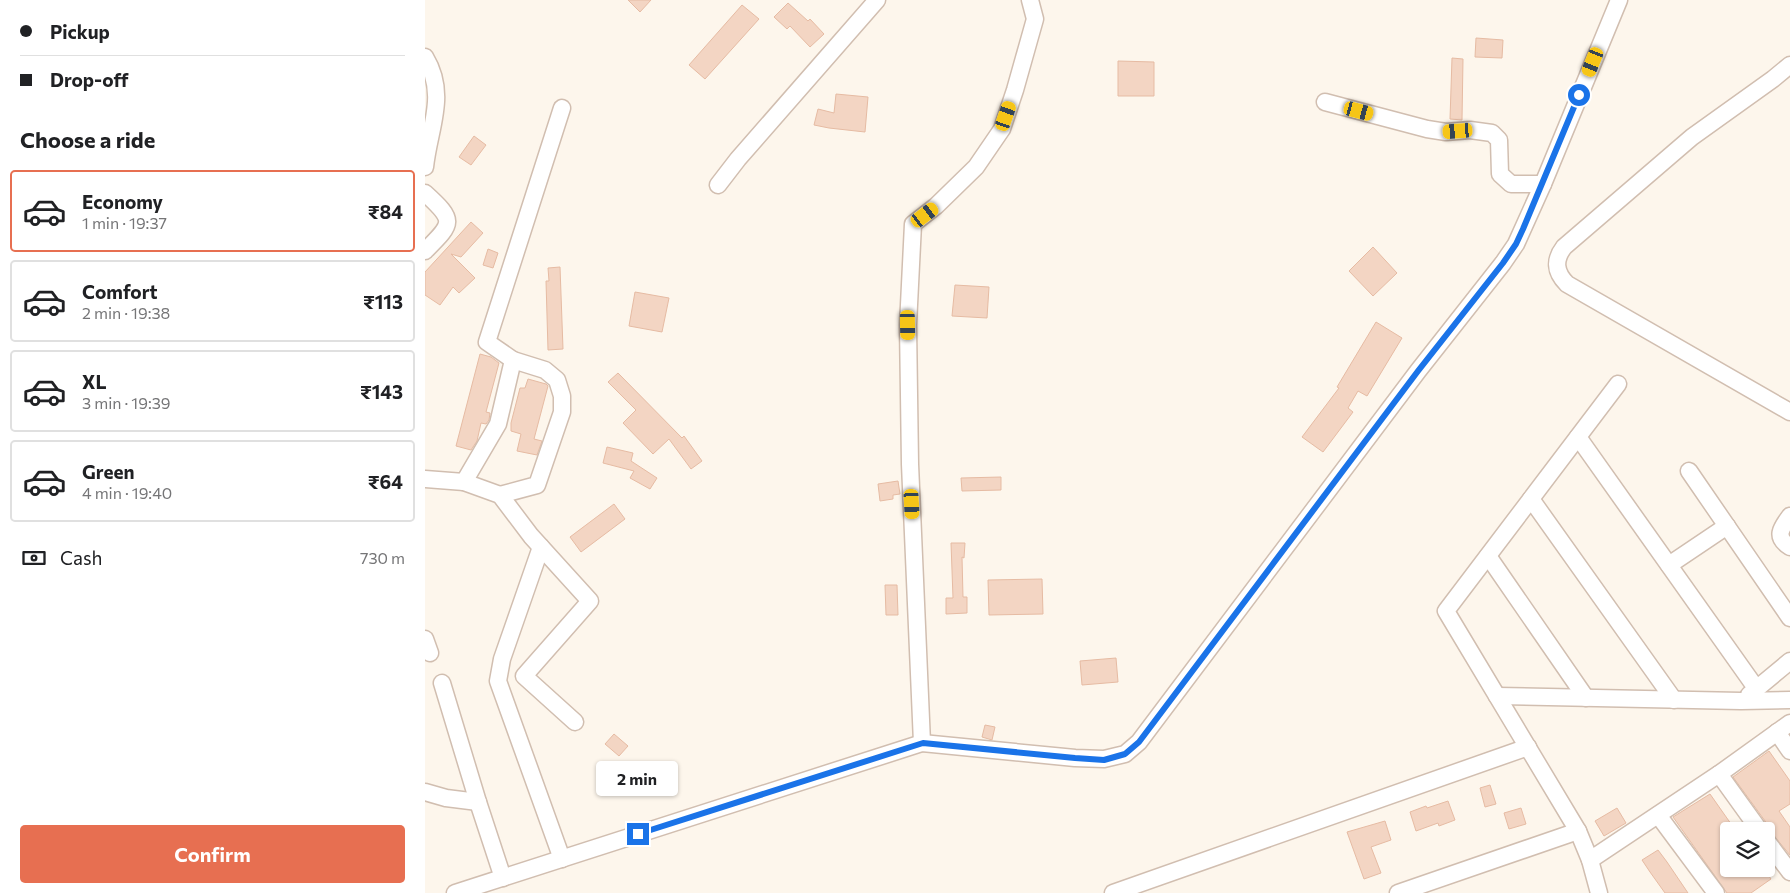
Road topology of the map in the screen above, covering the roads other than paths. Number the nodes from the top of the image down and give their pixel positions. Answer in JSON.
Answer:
{"nodes":[{"id":1,"x":877,"y":0,"type":"edge"},
{"id":2,"x":1030,"y":0,"type":"edge"},
{"id":3,"x":1619,"y":0,"type":"edge"},
{"id":4,"x":425,"y":57,"type":"edge"},
{"id":5,"x":1790,"y":64,"type":"edge"},
{"id":6,"x":1325,"y":102,"type":"dead end"},
{"id":7,"x":563,"y":108,"type":"dead end"},
{"id":8,"x":425,"y":167,"type":"edge"},
{"id":9,"x":1543,"y":184,"type":"junction"},
{"id":10,"x":718,"y":185,"type":"dead end"},
{"id":11,"x":425,"y":193,"type":"edge"},
{"id":12,"x":425,"y":251,"type":"edge"},
{"id":13,"x":513,"y":360,"type":"junction"},
{"id":14,"x":1618,"y":384,"type":"dead end"},
{"id":15,"x":1790,"y":412,"type":"edge"},
{"id":16,"x":1578,"y":438,"type":"junction"},
{"id":17,"x":1689,"y":471,"type":"dead end"},
{"id":18,"x":425,"y":479,"type":"edge"},
{"id":19,"x":464,"y":482,"type":"junction"},
{"id":20,"x":500,"y":495,"type":"junction"},
{"id":21,"x":1531,"y":499,"type":"junction"},
{"id":22,"x":1790,"y":516,"type":"edge"},
{"id":23,"x":1727,"y":526,"type":"junction"},
{"id":24,"x":541,"y":547,"type":"junction"},
{"id":25,"x":1790,"y":547,"type":"edge"},
{"id":26,"x":1488,"y":556,"type":"junction"},
{"id":27,"x":1669,"y":565,"type":"junction"},
{"id":28,"x":1790,"y":618,"type":"edge"},
{"id":29,"x":1790,"y":661,"type":"edge"},
{"id":30,"x":442,"y":683,"type":"dead end"},
{"id":31,"x":1757,"y":688,"type":"junction"},
{"id":32,"x":1497,"y":696,"type":"junction"},
{"id":33,"x":1586,"y":698,"type":"junction"},
{"id":34,"x":1674,"y":700,"type":"junction"},
{"id":35,"x":1790,"y":700,"type":"edge"},
{"id":36,"x":1741,"y":701,"type":"junction"},
{"id":37,"x":575,"y":722,"type":"dead end"},
{"id":38,"x":1790,"y":722,"type":"edge"},
{"id":39,"x":1777,"y":732,"type":"junction"},
{"id":40,"x":923,"y":743,"type":"junction"},
{"id":41,"x":1528,"y":747,"type":"junction"},
{"id":42,"x":1790,"y":751,"type":"edge"},
{"id":43,"x":1719,"y":774,"type":"junction"},
{"id":44,"x":425,"y":792,"type":"edge"},
{"id":45,"x":478,"y":802,"type":"junction"},
{"id":46,"x":1657,"y":815,"type":"junction"},
{"id":47,"x":1754,"y":822,"type":"edge"},
{"id":48,"x":1578,"y":831,"type":"junction"},
{"id":49,"x":1775,"y":852,"type":"edge"},
{"id":50,"x":562,"y":859,"type":"junction"},
{"id":51,"x":1590,"y":860,"type":"junction"},
{"id":52,"x":1790,"y":872,"type":"edge"},
{"id":53,"x":503,"y":878,"type":"junction"},
{"id":54,"x":455,"y":893,"type":"edge"},
{"id":55,"x":1113,"y":893,"type":"edge"},
{"id":56,"x":1398,"y":893,"type":"edge"},
{"id":57,"x":1599,"y":893,"type":"edge"},
{"id":58,"x":1716,"y":893,"type":"edge"}],
"edges":[{"from":1,"to":10,"type":"street"},
{"from":2,"to":40,"type":"street"},
{"from":3,"to":9,"type":"street"},
{"from":4,"to":8,"type":"street"},
{"from":5,"to":15,"type":"street"},
{"from":6,"to":9,"type":"street"},
{"from":7,"to":13,"type":"street"},
{"from":9,"to":40,"type":"street"},
{"from":11,"to":12,"type":"street"},
{"from":13,"to":19,"type":"street"},
{"from":13,"to":20,"type":"street"},
{"from":14,"to":16,"type":"street"},
{"from":16,"to":21,"type":"street"},
{"from":16,"to":27,"type":"street"},
{"from":17,"to":23,"type":"street"},
{"from":18,"to":19,"type":"street"},
{"from":19,"to":20,"type":"street"},
{"from":20,"to":24,"type":"street"},
{"from":21,"to":26,"type":"street"},
{"from":21,"to":34,"type":"street"},
{"from":22,"to":25,"type":"street"},
{"from":23,"to":27,"type":"street"},
{"from":23,"to":28,"type":"street"},
{"from":24,"to":37,"type":"street"},
{"from":24,"to":50,"type":"street"},
{"from":26,"to":32,"type":"street"},
{"from":26,"to":33,"type":"street"},
{"from":27,"to":31,"type":"street"},
{"from":29,"to":31,"type":"street"},
{"from":30,"to":45,"type":"street"},
{"from":31,"to":36,"type":"street"},
{"from":32,"to":33,"type":"street"},
{"from":32,"to":41,"type":"street"},
{"from":33,"to":34,"type":"street"},
{"from":34,"to":36,"type":"street"},
{"from":35,"to":36,"type":"street"},
{"from":38,"to":39,"type":"street"},
{"from":39,"to":42,"type":"street"},
{"from":39,"to":43,"type":"street"},
{"from":40,"to":50,"type":"street"},
{"from":41,"to":48,"type":"street"},
{"from":41,"to":55,"type":"street"},
{"from":43,"to":46,"type":"street"},
{"from":43,"to":47,"type":"street"},
{"from":44,"to":45,"type":"street"},
{"from":45,"to":53,"type":"street"},
{"from":46,"to":51,"type":"street"},
{"from":46,"to":58,"type":"street"},
{"from":48,"to":51,"type":"street"},
{"from":48,"to":56,"type":"street"},
{"from":49,"to":52,"type":"street"},
{"from":50,"to":53,"type":"street"},
{"from":51,"to":57,"type":"street"},
{"from":53,"to":54,"type":"street"}]}
